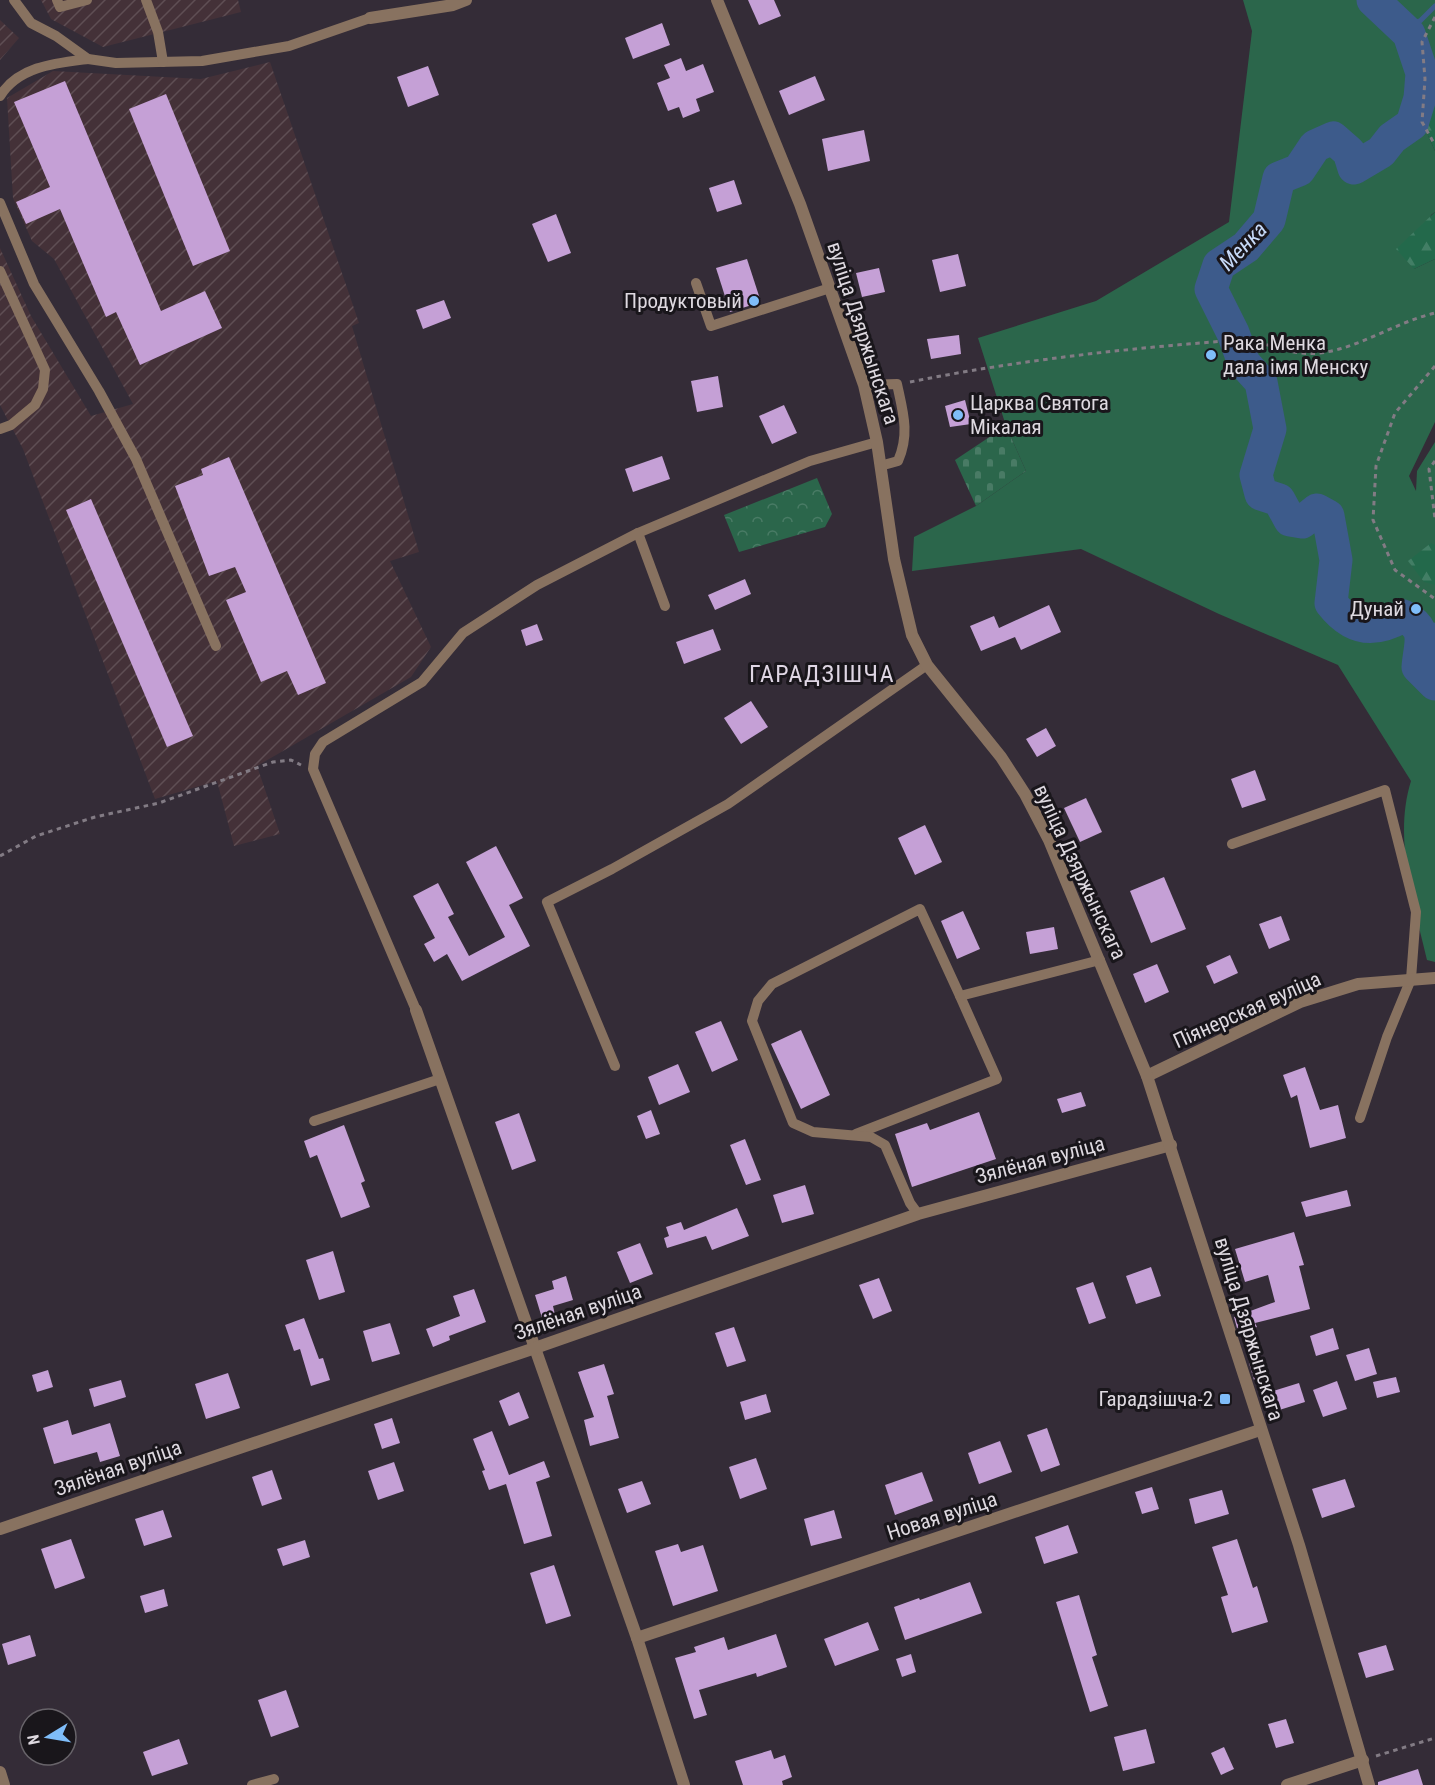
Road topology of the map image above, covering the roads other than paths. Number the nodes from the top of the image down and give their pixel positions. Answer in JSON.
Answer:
{"nodes":[{"id":1,"x":14,"y":0,"type":"edge"},
{"id":2,"x":57,"y":0,"type":"edge"},
{"id":3,"x":87,"y":0,"type":"edge"},
{"id":4,"x":146,"y":0,"type":"edge"},
{"id":5,"x":466,"y":0,"type":"edge"},
{"id":6,"x":717,"y":0,"type":"edge"},
{"id":7,"x":370,"y":18,"type":"joint"},
{"id":8,"x":88,"y":59,"type":"junction"},
{"id":9,"x":163,"y":62,"type":"junction"},
{"id":10,"x":0,"y":96,"type":"edge"},
{"id":11,"x":0,"y":203,"type":"edge"},
{"id":12,"x":0,"y":271,"type":"edge"},
{"id":13,"x":696,"y":283,"type":"dead end"},
{"id":14,"x":830,"y":288,"type":"junction"},
{"id":15,"x":864,"y":386,"type":"junction"},
{"id":16,"x":0,"y":429,"type":"edge"},
{"id":17,"x":878,"y":442,"type":"junction"},
{"id":18,"x":880,"y":466,"type":"junction"},
{"id":19,"x":638,"y":533,"type":"junction"},
{"id":20,"x":665,"y":606,"type":"dead end"},
{"id":21,"x":216,"y":646,"type":"dead end"},
{"id":22,"x":927,"y":665,"type":"junction"},
{"id":23,"x":1232,"y":844,"type":"dead end"},
{"id":24,"x":1100,"y":960,"type":"junction"},
{"id":25,"x":1435,"y":978,"type":"edge"},
{"id":26,"x":1411,"y":979,"type":"junction"},
{"id":27,"x":960,"y":996,"type":"junction"},
{"id":28,"x":416,"y":1010,"type":"joint"},
{"id":29,"x":615,"y":1066,"type":"dead end"},
{"id":30,"x":1148,"y":1076,"type":"junction"},
{"id":31,"x":440,"y":1079,"type":"junction"},
{"id":32,"x":1360,"y":1118,"type":"dead end"},
{"id":33,"x":314,"y":1121,"type":"dead end"},
{"id":34,"x":853,"y":1135,"type":"junction"},
{"id":35,"x":1172,"y":1144,"type":"junction"},
{"id":36,"x":918,"y":1214,"type":"junction"},
{"id":37,"x":535,"y":1348,"type":"junction"},
{"id":38,"x":1260,"y":1430,"type":"junction"},
{"id":39,"x":0,"y":1528,"type":"edge"},
{"id":40,"x":637,"y":1638,"type":"junction"},
{"id":41,"x":1363,"y":1760,"type":"junction"},
{"id":42,"x":0,"y":1772,"type":"edge"},
{"id":43,"x":274,"y":1779,"type":"dead end"},
{"id":44,"x":4,"y":1785,"type":"edge"},
{"id":45,"x":252,"y":1785,"type":"edge"},
{"id":46,"x":684,"y":1785,"type":"edge"},
{"id":47,"x":1287,"y":1785,"type":"edge"},
{"id":48,"x":1369,"y":1785,"type":"edge"}],
"edges":[{"from":1,"to":8,"type":"lane"},
{"from":2,"to":3,"type":"lane"},
{"from":4,"to":9,"type":"lane"},
{"from":5,"to":7,"type":"street"},
{"from":6,"to":14,"type":"street","name":"вуліца Дзяржынскага"},
{"from":7,"to":9,"type":"lane"},
{"from":8,"to":9,"type":"lane"},
{"from":8,"to":10,"type":"lane"},
{"from":11,"to":21,"type":"lane"},
{"from":12,"to":16,"type":"lane"},
{"from":13,"to":14,"type":"lane"},
{"from":14,"to":15,"type":"street","name":"вуліца Дзяржынскага"},
{"from":15,"to":17,"type":"street","name":"вуліца Дзяржынскага"},
{"from":15,"to":18,"type":"lane"},
{"from":17,"to":18,"type":"street","name":"вуліца Дзяржынскага"},
{"from":17,"to":19,"type":"lane"},
{"from":18,"to":22,"type":"street","name":"вуліца Дзяржынскага"},
{"from":19,"to":20,"type":"lane"},
{"from":19,"to":28,"type":"lane"},
{"from":22,"to":24,"type":"street","name":"вуліца Дзяржынскага"},
{"from":22,"to":29,"type":"lane"},
{"from":23,"to":26,"type":"lane"},
{"from":24,"to":27,"type":"lane"},
{"from":24,"to":30,"type":"street","name":"вуліца Дзяржынскага"},
{"from":25,"to":26,"type":"street","name":"Піянерская вуліца"},
{"from":26,"to":30,"type":"street","name":"Піянерская вуліца"},
{"from":26,"to":32,"type":"lane"},
{"from":27,"to":34,"type":"lane"},
{"from":27,"to":34,"type":"lane"},
{"from":28,"to":31,"type":"street"},
{"from":30,"to":35,"type":"street","name":"вуліца Дзяржынскага"},
{"from":31,"to":33,"type":"lane"},
{"from":31,"to":37,"type":"street"},
{"from":34,"to":36,"type":"lane"},
{"from":35,"to":36,"type":"street","name":"Зялёная вуліца"},
{"from":35,"to":38,"type":"street","name":"вуліца Дзяржынскага"},
{"from":36,"to":37,"type":"street","name":"Зялёная вуліца"},
{"from":37,"to":39,"type":"street","name":"Зялёная вуліца"},
{"from":37,"to":40,"type":"street"},
{"from":38,"to":40,"type":"street","name":"Новая вуліца"},
{"from":38,"to":41,"type":"street","name":"вуліца Дзяржынскага"},
{"from":40,"to":46,"type":"street"},
{"from":41,"to":47,"type":"street"},
{"from":41,"to":48,"type":"street","name":"вуліца Дзяржынскага"},
{"from":42,"to":44,"type":"street"},
{"from":43,"to":45,"type":"lane"}]}
